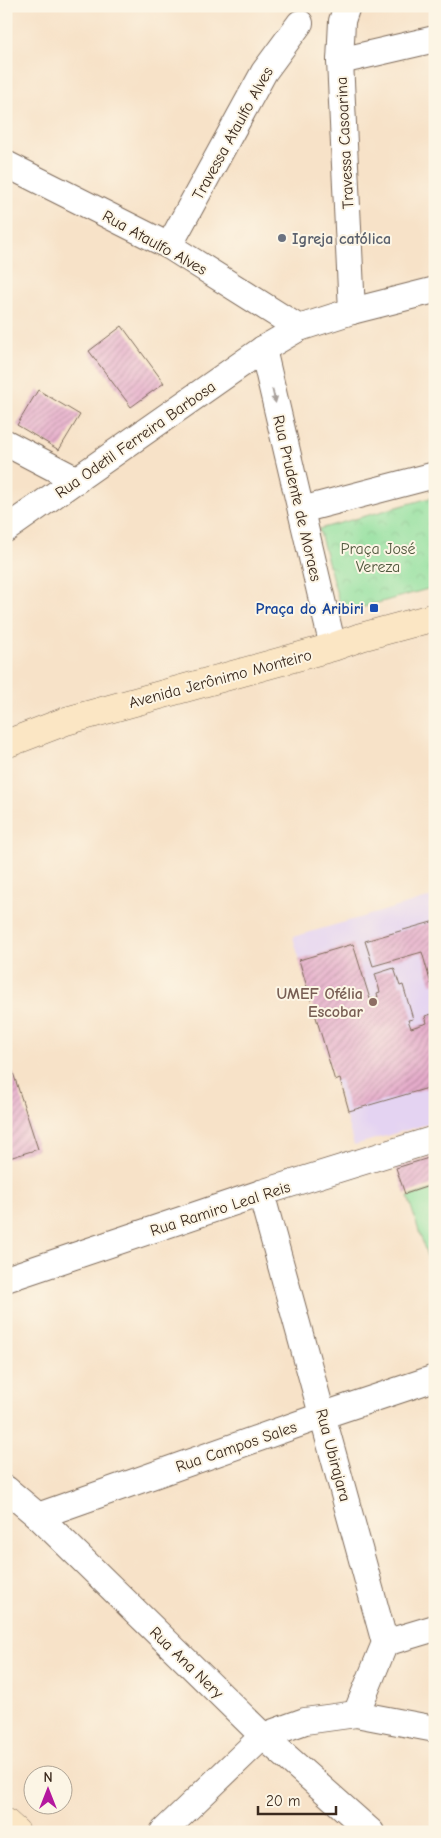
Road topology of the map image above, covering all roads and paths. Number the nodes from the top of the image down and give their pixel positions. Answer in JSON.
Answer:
{"nodes":[{"id":1,"x":347,"y":6,"type":"edge"},
{"id":2,"x":300,"y":23,"type":"dead end"},
{"id":3,"x":435,"y":39,"type":"edge"},
{"id":4,"x":340,"y":61,"type":"junction"},
{"id":5,"x":6,"y":164,"type":"edge"},
{"id":6,"x":169,"y":246,"type":"junction"},
{"id":7,"x":435,"y":290,"type":"edge"},
{"id":8,"x":352,"y":311,"type":"junction"},
{"id":9,"x":299,"y":328,"type":"junction"},
{"id":10,"x":263,"y":349,"type":"junction"},
{"id":11,"x":6,"y":442,"type":"edge"},
{"id":12,"x":435,"y":475,"type":"edge"},
{"id":13,"x":77,"y":480,"type":"junction"},
{"id":14,"x":301,"y":510,"type":"junction"},
{"id":15,"x":6,"y":529,"type":"edge"},
{"id":16,"x":435,"y":617,"type":"edge"},
{"id":17,"x":333,"y":647,"type":"junction"},
{"id":18,"x":6,"y":744,"type":"edge"},
{"id":19,"x":435,"y":1139,"type":"edge"},
{"id":20,"x":261,"y":1193,"type":"junction"},
{"id":21,"x":6,"y":1278,"type":"edge"},
{"id":22,"x":435,"y":1378,"type":"edge"},
{"id":23,"x":324,"y":1415,"type":"junction"},
{"id":24,"x":6,"y":1488,"type":"edge"},
{"id":25,"x":38,"y":1516,"type":"junction"},
{"id":26,"x":435,"y":1628,"type":"edge"},
{"id":27,"x":386,"y":1643,"type":"junction"},
{"id":28,"x":356,"y":1714,"type":"junction"},
{"id":29,"x":435,"y":1729,"type":"edge"},
{"id":30,"x":263,"y":1736,"type":"junction"},
{"id":31,"x":6,"y":1823,"type":"edge"},
{"id":32,"x":16,"y":1832,"type":"edge"},
{"id":33,"x":163,"y":1832,"type":"edge"},
{"id":34,"x":371,"y":1832,"type":"edge"}],
"edges":[{"from":1,"to":4,"type":"street","name":"Travessa Casoarina"},
{"from":2,"to":6,"type":"street","name":"Travessa Ataulfo Alves"},
{"from":3,"to":4,"type":"street"},
{"from":4,"to":8,"type":"street","name":"Travessa Casoarina"},
{"from":5,"to":6,"type":"street","name":"Rua Ataulfo Alves"},
{"from":6,"to":9,"type":"street","name":"Rua Ataulfo Alves"},
{"from":7,"to":8,"type":"street","name":"Rua Odetil Ferreira Barbosa"},
{"from":8,"to":9,"type":"street","name":"Rua Odetil Ferreira Barbosa"},
{"from":9,"to":10,"type":"street","name":"Rua Odetil Ferreira Barbosa"},
{"from":10,"to":13,"type":"street","name":"Rua Odetil Ferreira Barbosa"},
{"from":10,"to":14,"type":"street","name":"Rua Prudente de Moraes","one_way":true},
{"from":11,"to":13,"type":"street"},
{"from":12,"to":14,"type":"street"},
{"from":13,"to":15,"type":"street","name":"Rua Odetil Ferreira Barbosa"},
{"from":14,"to":17,"type":"street","name":"Rua Prudente de Moraes"},
{"from":16,"to":17,"type":"street","name":"Avenida Jerônimo Monteiro"},
{"from":17,"to":18,"type":"street","name":"Avenida Jerônimo Monteiro"},
{"from":19,"to":20,"type":"street","name":"Rua Ramiro Leal Reis"},
{"from":20,"to":21,"type":"street","name":"Rua Ramiro Leal Reis"},
{"from":20,"to":23,"type":"street","name":"Rua Ubirajara"},
{"from":22,"to":23,"type":"street","name":"Rua Campos Sales"},
{"from":23,"to":25,"type":"street","name":"Rua Campos Sales"},
{"from":23,"to":27,"type":"street","name":"Rua Ubirajara"},
{"from":24,"to":25,"type":"street","name":"Rua Ana Nery"},
{"from":25,"to":30,"type":"street","name":"Rua Ana Nery"},
{"from":26,"to":27,"type":"street"},
{"from":27,"to":28,"type":"street"},
{"from":28,"to":29,"type":"street"},
{"from":28,"to":30,"type":"street"},
{"from":30,"to":33,"type":"street"},
{"from":30,"to":34,"type":"street","name":"Rua Ana Nery"},
{"from":31,"to":32,"type":"street"}]}
